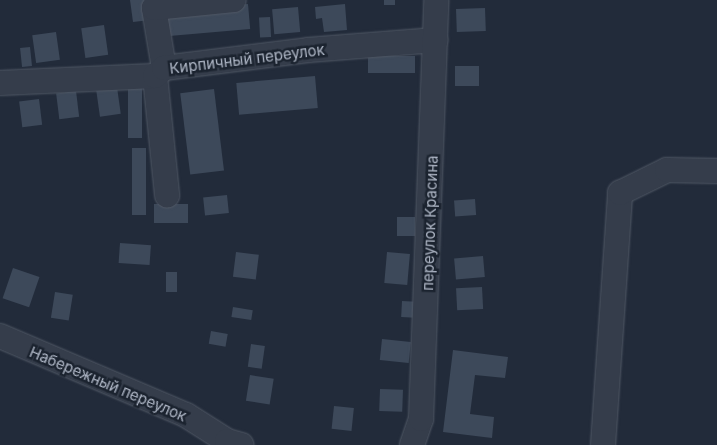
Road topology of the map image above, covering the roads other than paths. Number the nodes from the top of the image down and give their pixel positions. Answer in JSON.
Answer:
{"nodes":[{"id":1,"x":234,"y":0,"type":"edge"},
{"id":2,"x":436,"y":0,"type":"edge"},
{"id":3,"x":436,"y":40,"type":"junction"},
{"id":4,"x":159,"y":72,"type":"junction"},
{"id":5,"x":0,"y":83,"type":"edge"},
{"id":6,"x":717,"y":171,"type":"edge"},
{"id":7,"x":167,"y":195,"type":"dead end"},
{"id":8,"x":0,"y":336,"type":"edge"},
{"id":9,"x":241,"y":445,"type":"edge"},
{"id":10,"x":412,"y":445,"type":"edge"},
{"id":11,"x":603,"y":445,"type":"edge"}],
"edges":[{"from":1,"to":4,"type":"street"},
{"from":2,"to":3,"type":"street","name":"переулок Красина"},
{"from":3,"to":4,"type":"street","name":"Кирпичный переулок"},
{"from":3,"to":10,"type":"street","name":"переулок Красина"},
{"from":4,"to":5,"type":"street","name":"Кирпичный переулок"},
{"from":4,"to":7,"type":"street"},
{"from":6,"to":11,"type":"street"},
{"from":8,"to":9,"type":"street","name":"Набережный переулок"}]}
